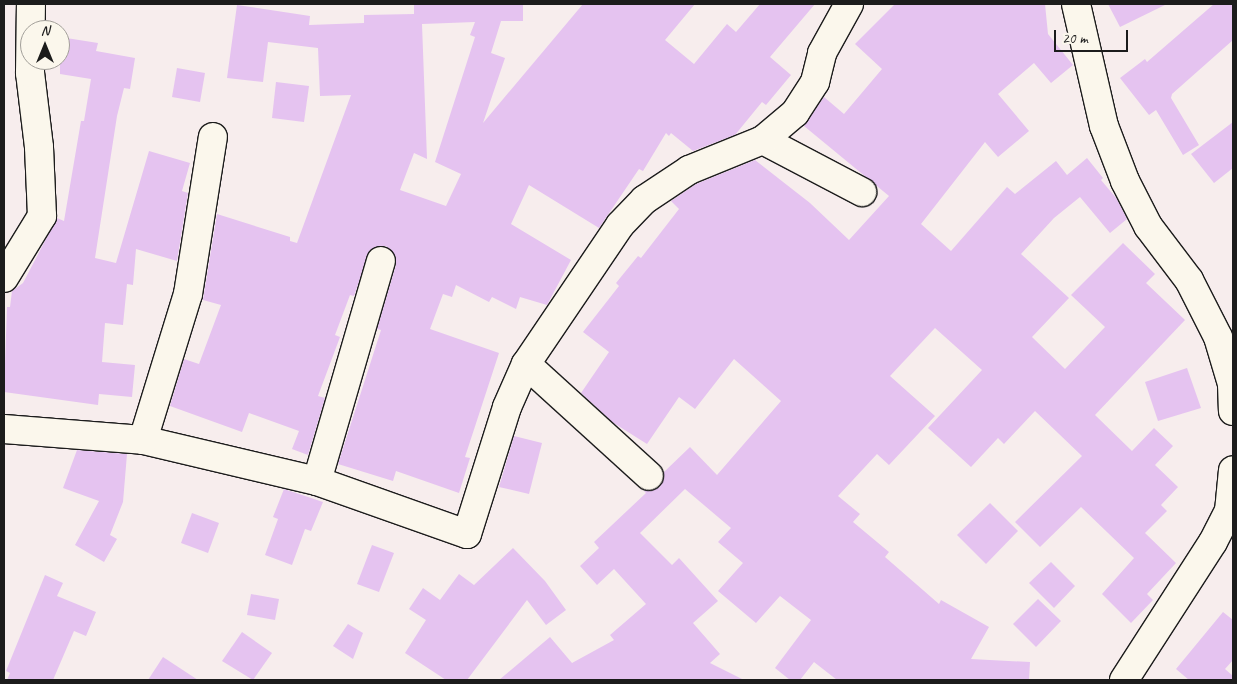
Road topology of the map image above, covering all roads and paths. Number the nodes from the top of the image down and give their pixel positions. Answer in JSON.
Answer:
{"nodes":[{"id":1,"x":31,"y":4,"type":"edge"},
{"id":2,"x":849,"y":4,"type":"edge"},
{"id":3,"x":1076,"y":4,"type":"edge"},
{"id":4,"x":213,"y":137,"type":"dead end"},
{"id":5,"x":763,"y":140,"type":"junction"},
{"id":6,"x":862,"y":192,"type":"dead end"},
{"id":7,"x":381,"y":261,"type":"dead end"},
{"id":8,"x":4,"y":278,"type":"edge"},
{"id":9,"x":526,"y":364,"type":"junction"},
{"id":10,"x":1233,"y":411,"type":"edge"},
{"id":11,"x":4,"y":429,"type":"edge"},
{"id":12,"x":143,"y":440,"type":"junction"},
{"id":13,"x":1233,"y":470,"type":"edge"},
{"id":14,"x":649,"y":476,"type":"dead end"},
{"id":15,"x":317,"y":481,"type":"junction"},
{"id":16,"x":1124,"y":680,"type":"edge"}],
"edges":[{"from":1,"to":8,"type":"street"},
{"from":2,"to":5,"type":"street"},
{"from":3,"to":10,"type":"street"},
{"from":4,"to":12,"type":"street"},
{"from":5,"to":6,"type":"street"},
{"from":5,"to":9,"type":"street"},
{"from":7,"to":15,"type":"street"},
{"from":9,"to":14,"type":"street"},
{"from":9,"to":15,"type":"street"},
{"from":11,"to":12,"type":"street"},
{"from":12,"to":15,"type":"street"},
{"from":13,"to":16,"type":"street"}]}
